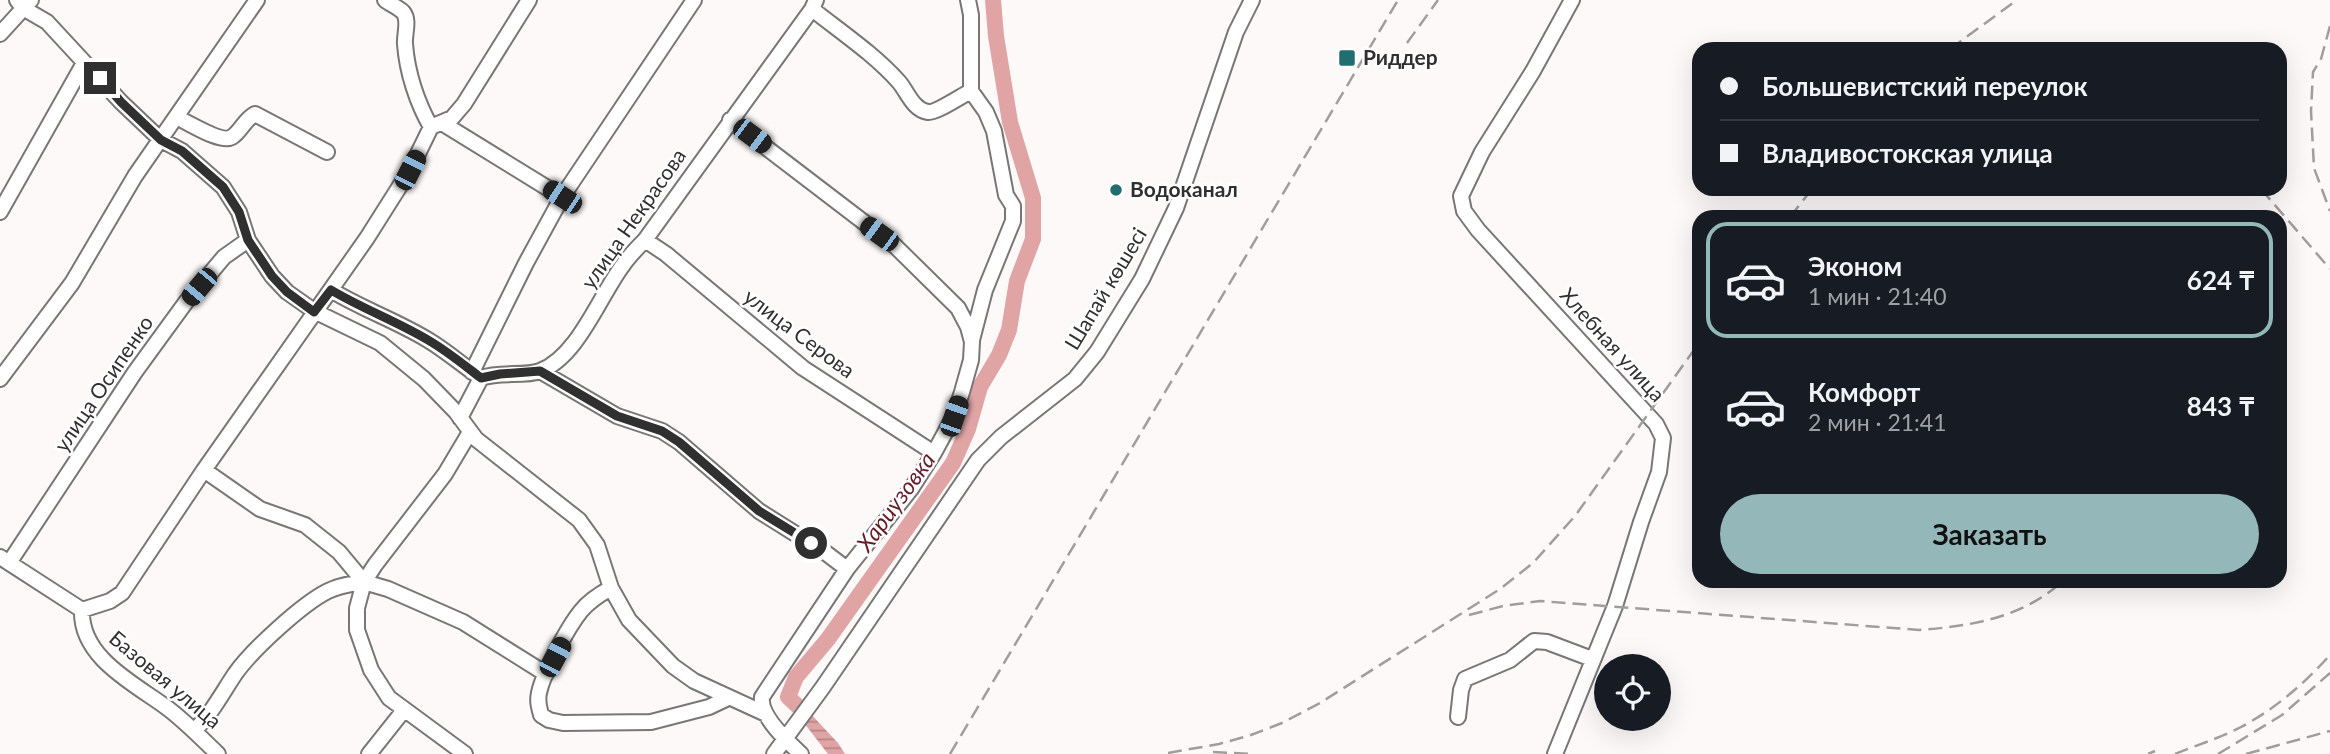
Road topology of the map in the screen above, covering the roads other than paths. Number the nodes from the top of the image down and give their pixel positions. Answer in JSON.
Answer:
{"nodes":[{"id":1,"x":257,"y":0,"type":"edge"},
{"id":2,"x":385,"y":0,"type":"edge"},
{"id":3,"x":529,"y":0,"type":"edge"},
{"id":4,"x":694,"y":0,"type":"edge"},
{"id":5,"x":968,"y":0,"type":"edge"},
{"id":6,"x":1252,"y":0,"type":"edge"},
{"id":7,"x":1572,"y":0,"type":"edge"},
{"id":8,"x":24,"y":3,"type":"edge"},
{"id":9,"x":814,"y":5,"type":"edge"},
{"id":10,"x":0,"y":34,"type":"edge"},
{"id":11,"x":85,"y":63,"type":"junction"},
{"id":12,"x":971,"y":91,"type":"junction"},
{"id":13,"x":176,"y":117,"type":"junction"},
{"id":14,"x":730,"y":120,"type":"junction"},
{"id":15,"x":437,"y":125,"type":"junction"},
{"id":16,"x":161,"y":140,"type":"junction"},
{"id":17,"x":327,"y":152,"type":"dead end"},
{"id":18,"x":562,"y":197,"type":"junction"},
{"id":19,"x":0,"y":212,"type":"edge"},
{"id":20,"x":248,"y":240,"type":"junction"},
{"id":21,"x":645,"y":240,"type":"junction"},
{"id":22,"x":331,"y":290,"type":"junction"},
{"id":23,"x":314,"y":312,"type":"junction"},
{"id":24,"x":972,"y":342,"type":"junction"},
{"id":25,"x":0,"y":355,"type":"edge"},
{"id":26,"x":540,"y":371,"type":"junction"},
{"id":27,"x":3,"y":375,"type":"edge"},
{"id":28,"x":477,"y":375,"type":"junction"},
{"id":29,"x":460,"y":418,"type":"junction"},
{"id":30,"x":470,"y":432,"type":"junction"},
{"id":31,"x":934,"y":453,"type":"junction"},
{"id":32,"x":204,"y":470,"type":"junction"},
{"id":33,"x":4,"y":560,"type":"edge"},
{"id":34,"x":847,"y":569,"type":"junction"},
{"id":35,"x":365,"y":582,"type":"junction"},
{"id":36,"x":611,"y":588,"type":"junction"},
{"id":37,"x":82,"y":610,"type":"junction"},
{"id":38,"x":1592,"y":659,"type":"junction"},
{"id":39,"x":546,"y":674,"type":"junction"},
{"id":40,"x":728,"y":698,"type":"junction"},
{"id":41,"x":404,"y":710,"type":"junction"},
{"id":42,"x":765,"y":714,"type":"junction"},
{"id":43,"x":1458,"y":717,"type":"dead end"},
{"id":44,"x":194,"y":731,"type":"junction"},
{"id":45,"x":785,"y":739,"type":"junction"},
{"id":46,"x":218,"y":754,"type":"edge"},
{"id":47,"x":369,"y":754,"type":"edge"},
{"id":48,"x":465,"y":754,"type":"edge"},
{"id":49,"x":774,"y":754,"type":"edge"},
{"id":50,"x":801,"y":754,"type":"edge"},
{"id":51,"x":1555,"y":754,"type":"edge"}],
"edges":[{"from":1,"to":13,"type":"street"},
{"from":2,"to":15,"type":"street"},
{"from":3,"to":15,"type":"street"},
{"from":4,"to":18,"type":"street"},
{"from":5,"to":12,"type":"street"},
{"from":6,"to":45,"type":"street","name":"Шапай көшесі"},
{"from":7,"to":38,"type":"street","name":"Хлебная улица"},
{"from":8,"to":10,"type":"street"},
{"from":8,"to":11,"type":"street"},
{"from":9,"to":12,"type":"street"},
{"from":9,"to":14,"type":"street","name":"улица Некрасова"},
{"from":11,"to":16,"type":"street"},
{"from":11,"to":19,"type":"street"},
{"from":12,"to":24,"type":"street"},
{"from":13,"to":16,"type":"street"},
{"from":13,"to":17,"type":"street"},
{"from":14,"to":21,"type":"street","name":"улица Некрасова"},
{"from":14,"to":24,"type":"street"},
{"from":15,"to":18,"type":"street"},
{"from":15,"to":22,"type":"street"},
{"from":16,"to":20,"type":"street"},
{"from":16,"to":27,"type":"street"},
{"from":18,"to":28,"type":"street"},
{"from":20,"to":23,"type":"street"},
{"from":20,"to":33,"type":"street","name":"улица Осипенко"},
{"from":21,"to":26,"type":"street","name":"улица Некрасова"},
{"from":21,"to":31,"type":"street","name":"улица Серова"},
{"from":22,"to":23,"type":"street"},
{"from":22,"to":28,"type":"street"},
{"from":23,"to":29,"type":"street"},
{"from":23,"to":32,"type":"street"},
{"from":24,"to":31,"type":"street"},
{"from":25,"to":27,"type":"street"},
{"from":26,"to":28,"type":"street"},
{"from":26,"to":34,"type":"street"},
{"from":28,"to":29,"type":"street"},
{"from":29,"to":30,"type":"street"},
{"from":30,"to":35,"type":"street"},
{"from":30,"to":36,"type":"street"},
{"from":31,"to":34,"type":"street"},
{"from":32,"to":35,"type":"street"},
{"from":32,"to":37,"type":"street"},
{"from":33,"to":37,"type":"street"},
{"from":34,"to":42,"type":"street"},
{"from":35,"to":39,"type":"street"},
{"from":35,"to":41,"type":"street"},
{"from":35,"to":44,"type":"street"},
{"from":36,"to":39,"type":"street"},
{"from":36,"to":40,"type":"street"},
{"from":37,"to":44,"type":"street","name":"Базовая улица"},
{"from":38,"to":43,"type":"street"},
{"from":38,"to":51,"type":"street","name":"Хлебная улица"},
{"from":39,"to":40,"type":"street"},
{"from":40,"to":42,"type":"street"},
{"from":41,"to":47,"type":"street"},
{"from":41,"to":48,"type":"street"},
{"from":42,"to":45,"type":"street"},
{"from":44,"to":46,"type":"street","name":"Базовая улица"},
{"from":45,"to":49,"type":"street","name":"Шапай көшесі"},
{"from":45,"to":50,"type":"street"}]}
